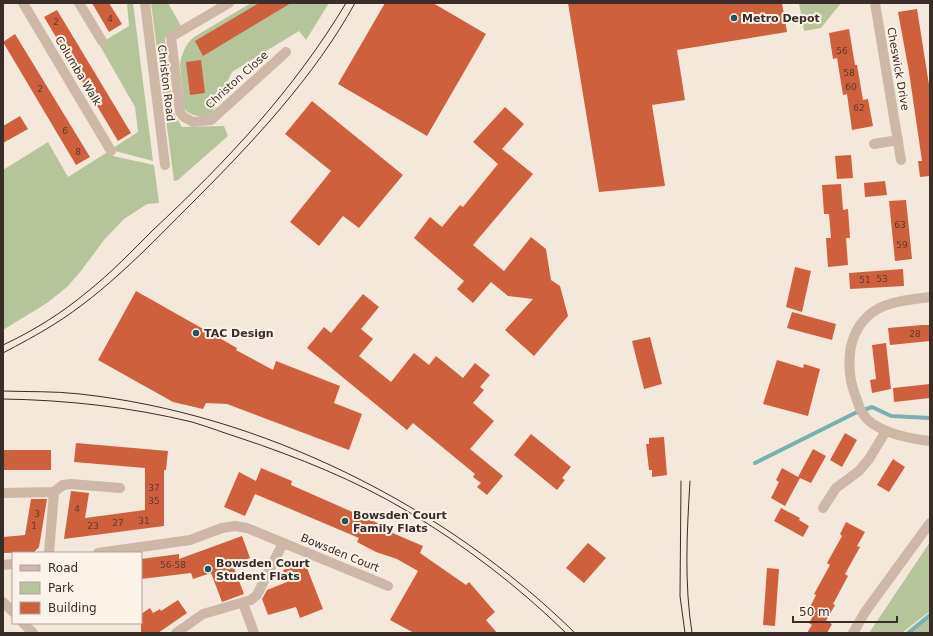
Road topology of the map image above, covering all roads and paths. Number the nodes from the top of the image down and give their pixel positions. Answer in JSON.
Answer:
{"nodes":[{"id":1,"x":23,"y":3,"type":"edge"},
{"id":2,"x":80,"y":3,"type":"edge"},
{"id":3,"x":145,"y":3,"type":"edge"},
{"id":4,"x":229,"y":3,"type":"edge"},
{"id":5,"x":875,"y":3,"type":"edge"},
{"id":6,"x":102,"y":41,"type":"dead end"},
{"id":7,"x":286,"y":52,"type":"dead end"},
{"id":8,"x":898,"y":140,"type":"junction"},
{"id":9,"x":874,"y":144,"type":"dead end"},
{"id":10,"x":111,"y":151,"type":"dead end"},
{"id":11,"x":901,"y":160,"type":"dead end"},
{"id":12,"x":165,"y":165,"type":"dead end"},
{"id":13,"x":930,"y":297,"type":"edge"},
{"id":14,"x":886,"y":431,"type":"junction"},
{"id":15,"x":930,"y":441,"type":"edge"},
{"id":16,"x":120,"y":488,"type":"dead end"},
{"id":17,"x":54,"y":492,"type":"junction"},
{"id":18,"x":3,"y":493,"type":"edge"},
{"id":19,"x":823,"y":508,"type":"dead end"},
{"id":20,"x":930,"y":523,"type":"edge"},
{"id":21,"x":283,"y":543,"type":"junction"},
{"id":22,"x":49,"y":552,"type":"edge"},
{"id":23,"x":105,"y":552,"type":"edge"},
{"id":24,"x":388,"y":586,"type":"dead end"},
{"id":25,"x":3,"y":602,"type":"edge"},
{"id":26,"x":243,"y":603,"type":"junction"},
{"id":27,"x":12,"y":611,"type":"edge"},
{"id":28,"x":25,"y":624,"type":"edge"},
{"id":29,"x":33,"y":633,"type":"edge"},
{"id":30,"x":176,"y":633,"type":"edge"},
{"id":31,"x":254,"y":633,"type":"edge"},
{"id":32,"x":853,"y":633,"type":"edge"}],
"edges":[{"from":1,"to":10,"type":"street","name":"Columba Walk"},
{"from":2,"to":6,"type":"street"},
{"from":3,"to":12,"type":"street","name":"Christon Road"},
{"from":4,"to":7,"type":"street","name":"Christon Close"},
{"from":5,"to":8,"type":"street","name":"Cheswick Drive"},
{"from":8,"to":9,"type":"street"},
{"from":8,"to":11,"type":"street","name":"Cheswick Drive"},
{"from":13,"to":14,"type":"street"},
{"from":14,"to":15,"type":"street"},
{"from":14,"to":19,"type":"street"},
{"from":16,"to":17,"type":"street"},
{"from":17,"to":18,"type":"street"},
{"from":17,"to":22,"type":"street"},
{"from":20,"to":32,"type":"street"},
{"from":21,"to":23,"type":"street","name":"Bowsden Court"},
{"from":21,"to":24,"type":"street","name":"Bowsden Court"},
{"from":21,"to":26,"type":"street","name":"Bowsden Court"},
{"from":25,"to":27,"type":"street"},
{"from":26,"to":30,"type":"street","name":"Bowsden Court"},
{"from":26,"to":31,"type":"street"},
{"from":28,"to":29,"type":"street"}]}
